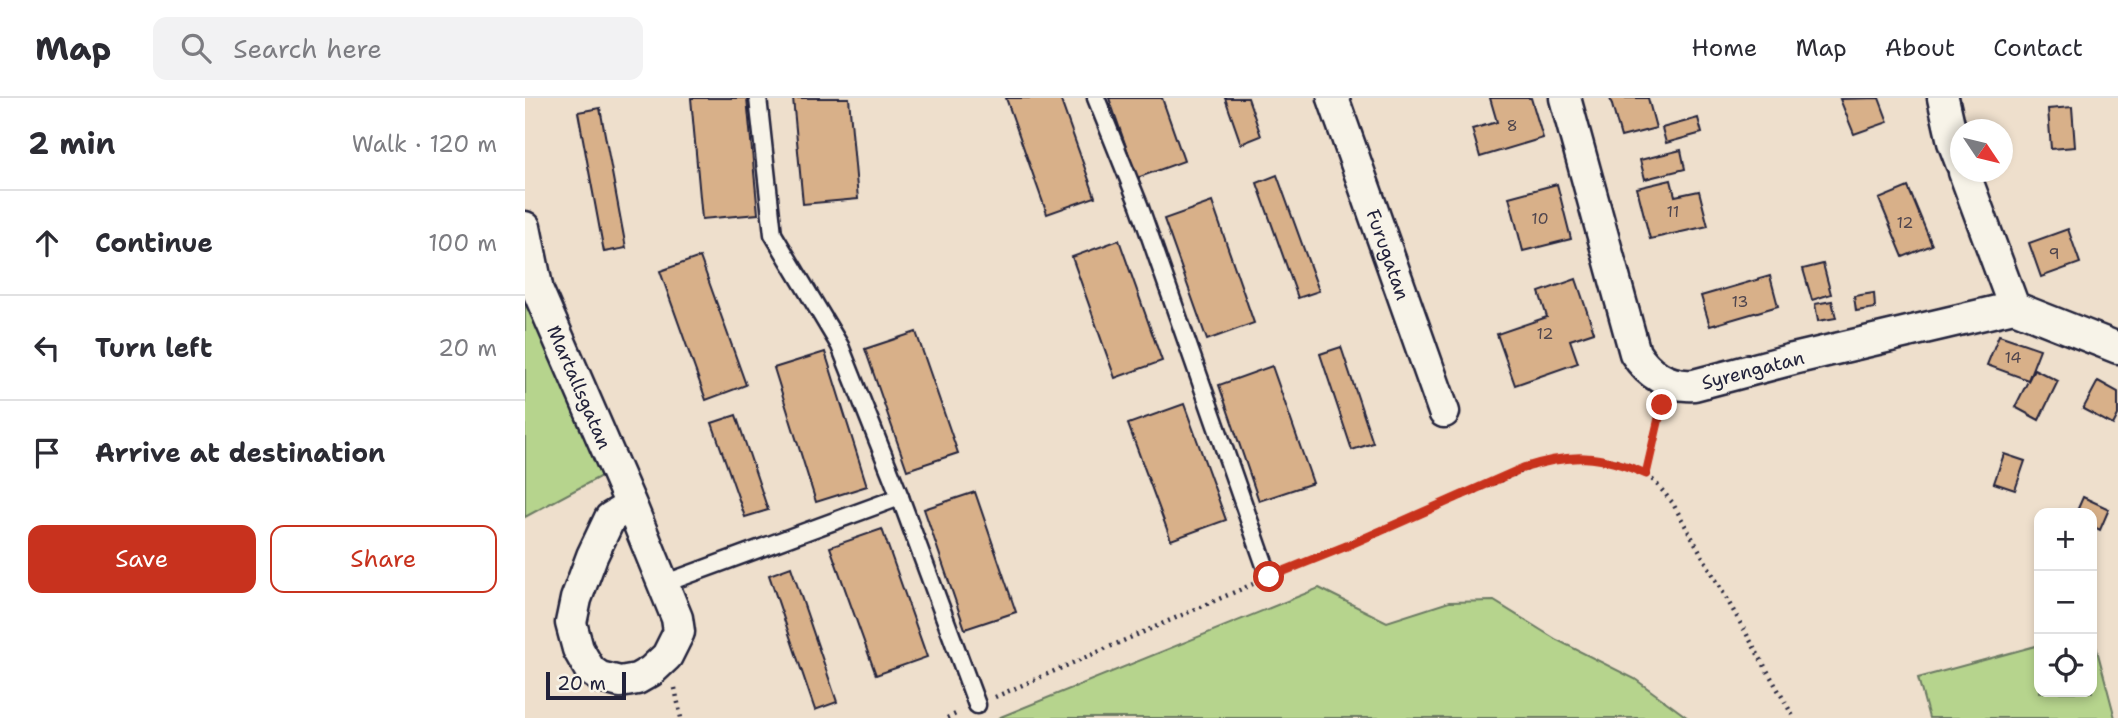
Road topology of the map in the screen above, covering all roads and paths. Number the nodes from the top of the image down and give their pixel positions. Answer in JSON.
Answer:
{"nodes":[{"id":1,"x":758,"y":98,"type":"edge"},
{"id":2,"x":1096,"y":98,"type":"edge"},
{"id":3,"x":1333,"y":98,"type":"edge"},
{"id":4,"x":1565,"y":98,"type":"edge"},
{"id":5,"x":1943,"y":98,"type":"edge"},
{"id":6,"x":1950,"y":132,"type":"edge"},
{"id":7,"x":1968,"y":182,"type":"edge"},
{"id":8,"x":525,"y":227,"type":"edge"},
{"id":9,"x":2014,"y":307,"type":"junction"},
{"id":10,"x":2118,"y":348,"type":"edge"},
{"id":11,"x":1670,"y":383,"type":"junction"},
{"id":12,"x":1444,"y":412,"type":"dead end"},
{"id":13,"x":1646,"y":474,"type":"junction"},
{"id":14,"x":900,"y":497,"type":"junction"},
{"id":15,"x":631,"y":505,"type":"junction"},
{"id":16,"x":1269,"y":577,"type":"junction"},
{"id":17,"x":663,"y":584,"type":"junction"},
{"id":18,"x":977,"y":705,"type":"junction"},
{"id":19,"x":947,"y":718,"type":"edge"},
{"id":20,"x":1794,"y":718,"type":"edge"}],
"edges":[{"from":1,"to":14,"type":"lane"},
{"from":2,"to":16,"type":"lane"},
{"from":3,"to":12,"type":"street","name":"Furugatan"},
{"from":4,"to":11,"type":"street"},
{"from":5,"to":6,"type":"street"},
{"from":7,"to":9,"type":"street"},
{"from":8,"to":15,"type":"street","name":"Martallsgatan"},
{"from":9,"to":10,"type":"street"},
{"from":9,"to":11,"type":"street","name":"Syrengatan"},
{"from":11,"to":13,"type":"path"},
{"from":13,"to":16,"type":"path"},
{"from":13,"to":20,"type":"path"},
{"from":14,"to":17,"type":"lane"},
{"from":14,"to":18,"type":"lane"},
{"from":15,"to":17,"type":"street","name":"Martallsgatan"},
{"from":15,"to":17,"type":"street","name":"Martallsgatan"},
{"from":16,"to":18,"type":"path"},
{"from":18,"to":19,"type":"path"}]}
